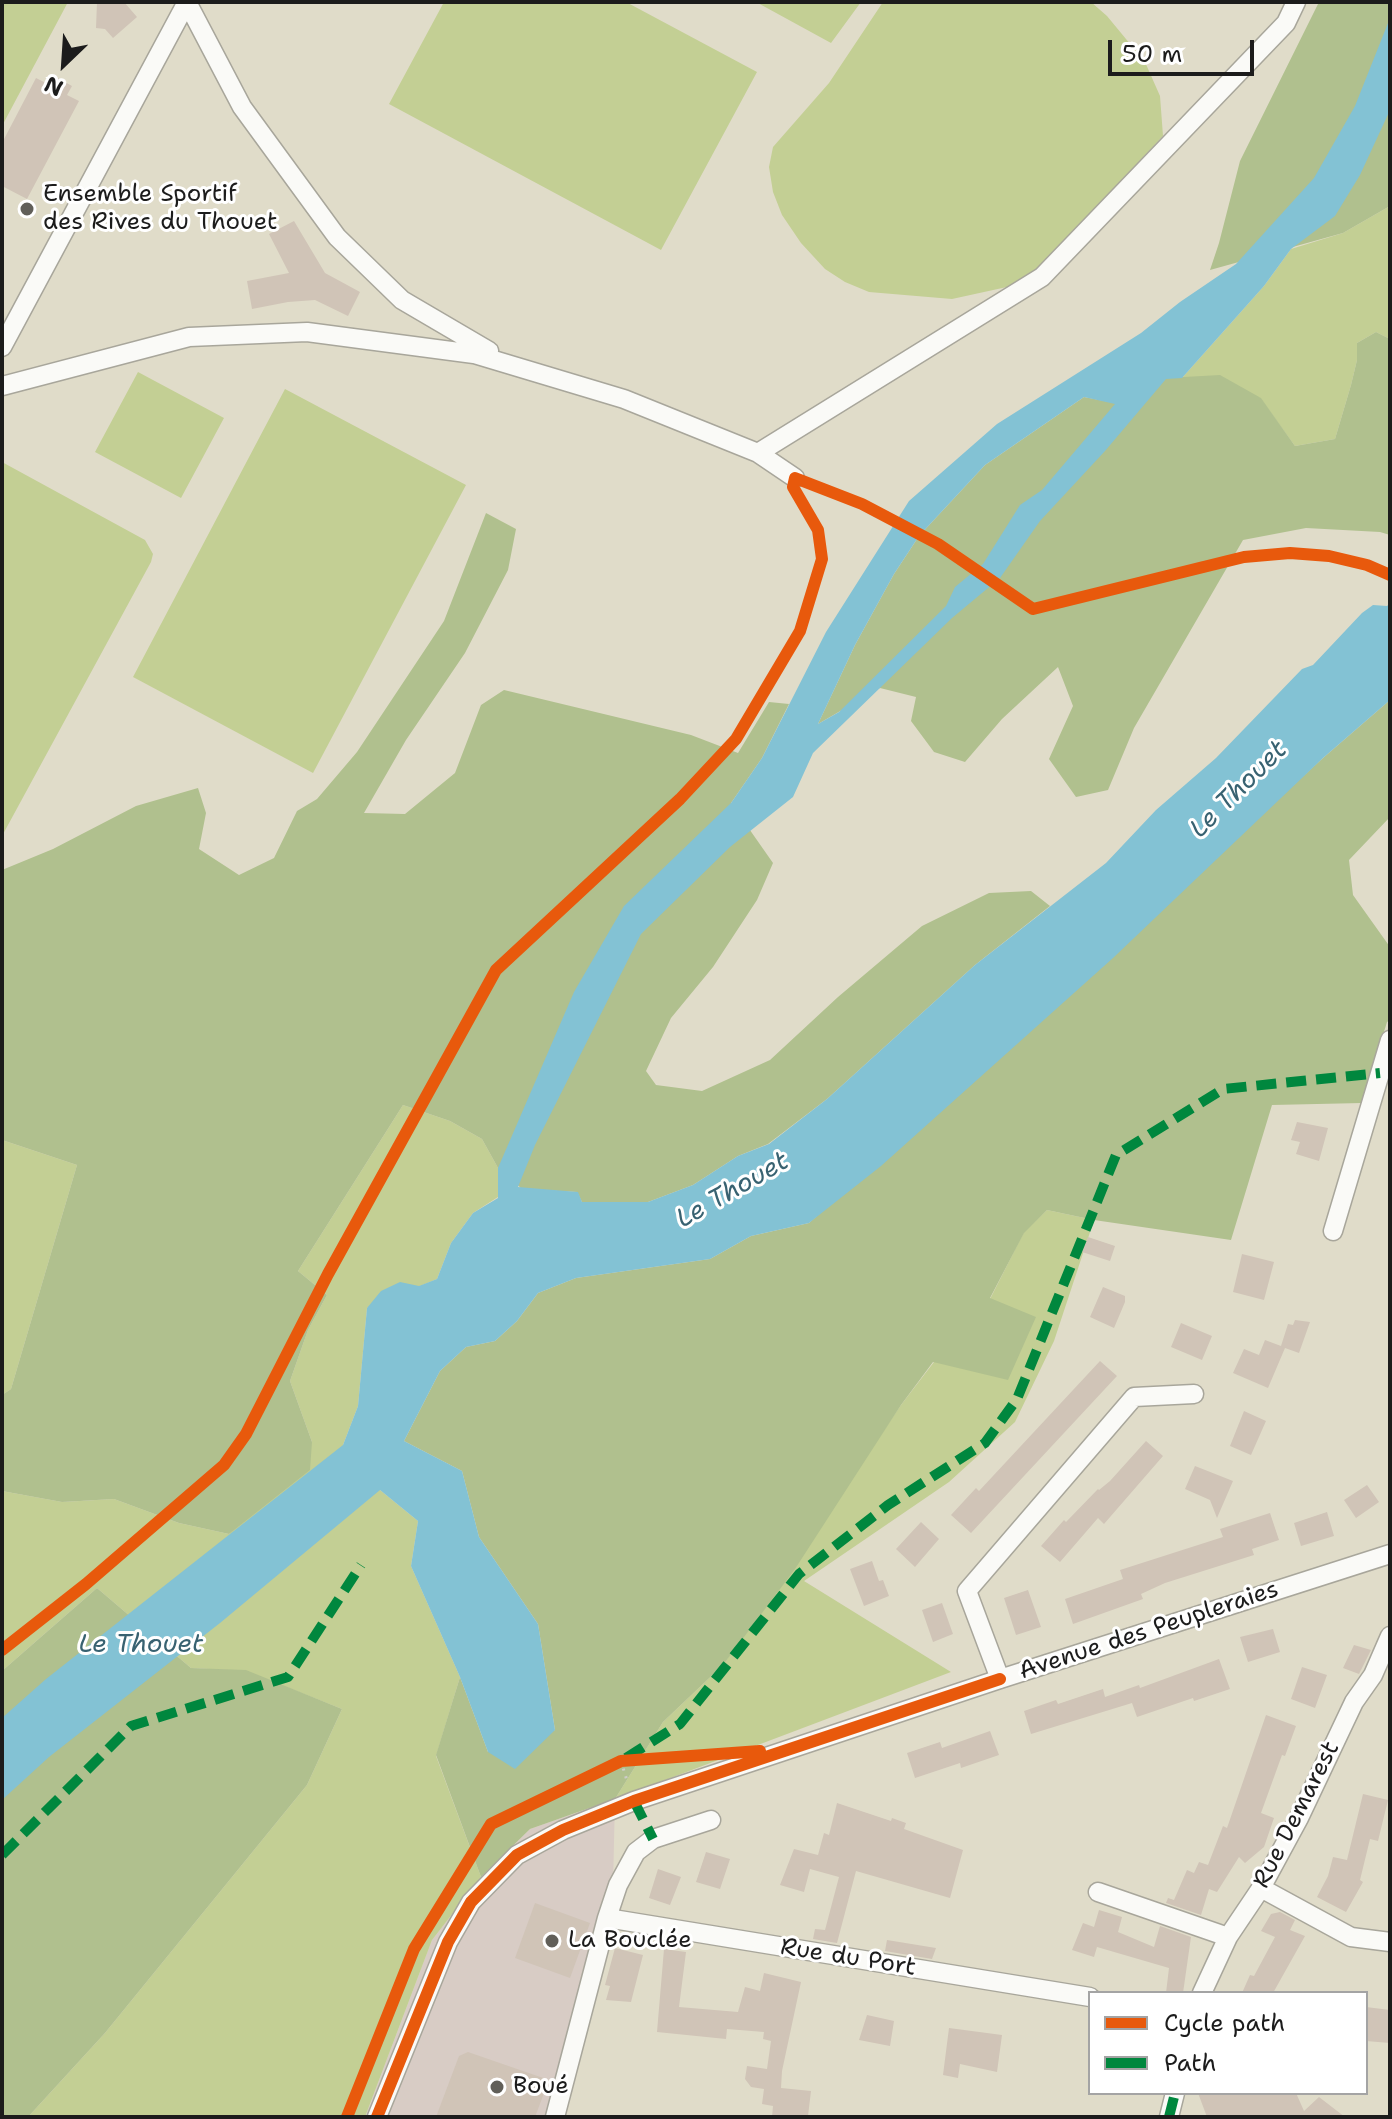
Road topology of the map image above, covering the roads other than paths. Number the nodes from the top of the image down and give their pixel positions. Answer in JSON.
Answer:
{"nodes":[{"id":1,"x":1296,"y":2,"type":"edge"},
{"id":2,"x":188,"y":3,"type":"edge"},
{"id":3,"x":2,"y":347,"type":"edge"},
{"id":4,"x":512,"y":365,"type":"junction"},
{"id":5,"x":2,"y":386,"type":"edge"},
{"id":6,"x":758,"y":453,"type":"junction"},
{"id":7,"x":795,"y":478,"type":"dead end"},
{"id":8,"x":1390,"y":1040,"type":"edge"},
{"id":9,"x":1333,"y":1231,"type":"dead end"},
{"id":10,"x":1194,"y":1394,"type":"dead end"},
{"id":11,"x":1390,"y":1554,"type":"edge"},
{"id":12,"x":1390,"y":1636,"type":"edge"},
{"id":13,"x":1000,"y":1679,"type":"junction"},
{"id":14,"x":711,"y":1820,"type":"dead end"},
{"id":15,"x":1261,"y":1888,"type":"junction"},
{"id":16,"x":1098,"y":1892,"type":"dead end"},
{"id":17,"x":607,"y":1918,"type":"junction"},
{"id":18,"x":1228,"y":1937,"type":"junction"},
{"id":19,"x":1390,"y":1942,"type":"edge"},
{"id":20,"x":1203,"y":1991,"type":"edge"},
{"id":21,"x":1088,"y":1997,"type":"edge"},
{"id":22,"x":1174,"y":2095,"type":"edge"},
{"id":23,"x":377,"y":2117,"type":"edge"},
{"id":24,"x":555,"y":2117,"type":"edge"},
{"id":25,"x":1169,"y":2117,"type":"edge"}],
"edges":[{"from":1,"to":6,"type":"street"},
{"from":2,"to":3,"type":"street"},
{"from":2,"to":4,"type":"street"},
{"from":4,"to":5,"type":"street"},
{"from":4,"to":6,"type":"street"},
{"from":6,"to":7,"type":"street"},
{"from":8,"to":9,"type":"street"},
{"from":10,"to":13,"type":"street"},
{"from":11,"to":13,"type":"street","name":"Avenue des Peupleraies"},
{"from":12,"to":15,"type":"street","name":"Rue Demarest"},
{"from":13,"to":23,"type":"street","name":"Avenue des Peupleraies"},
{"from":14,"to":17,"type":"street"},
{"from":15,"to":18,"type":"street","name":"Rue Demarest"},
{"from":15,"to":19,"type":"street"},
{"from":16,"to":18,"type":"street"},
{"from":17,"to":21,"type":"street","name":"Rue du Port"},
{"from":17,"to":24,"type":"street"},
{"from":18,"to":20,"type":"street","name":"Rue Demarest"},
{"from":22,"to":25,"type":"street"}]}
